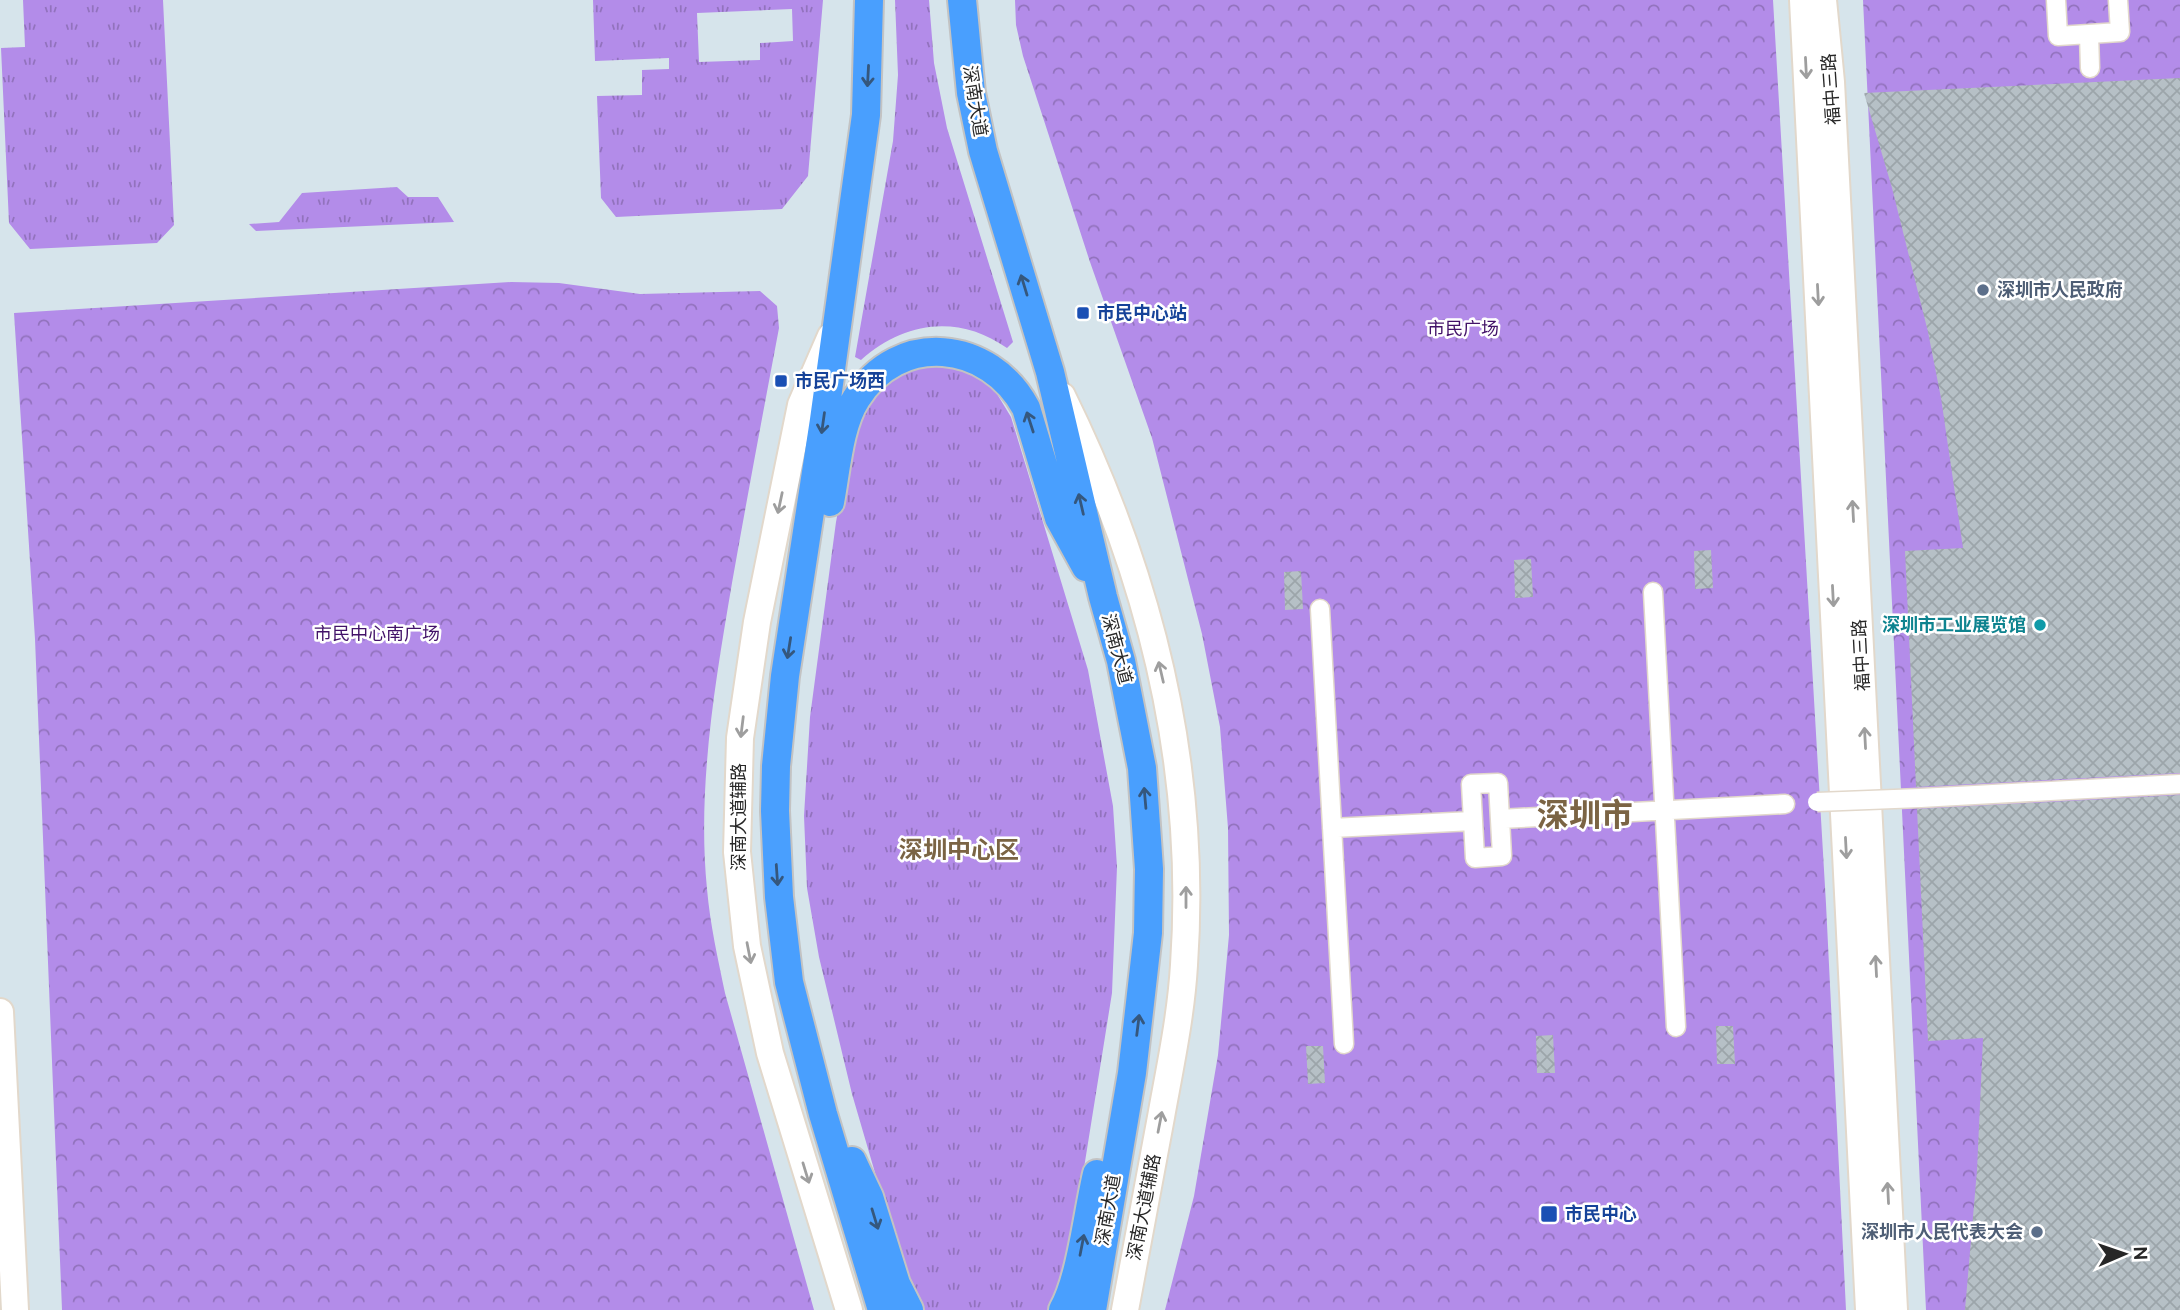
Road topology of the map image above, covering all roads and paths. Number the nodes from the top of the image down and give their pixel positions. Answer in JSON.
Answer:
{"nodes":[{"id":1,"x":962,"y":0,"type":"edge"},
{"id":2,"x":978,"y":0,"type":"edge"},
{"id":3,"x":1802,"y":0,"type":"edge"},
{"id":4,"x":1823,"y":0,"type":"edge"},
{"id":5,"x":2056,"y":0,"type":"edge"},
{"id":6,"x":2118,"y":0,"type":"edge"},
{"id":7,"x":868,"y":3,"type":"edge"},
{"id":8,"x":2089,"y":34,"type":"junction"},
{"id":9,"x":2090,"y":68,"type":"dead end"},
{"id":10,"x":971,"y":93,"type":"junction"},
{"id":11,"x":837,"y":322,"type":"junction"},
{"id":12,"x":1050,"y":372,"type":"junction"},
{"id":13,"x":802,"y":568,"type":"junction"},
{"id":14,"x":1653,"y":592,"type":"dead end"},
{"id":15,"x":1103,"y":597,"type":"junction"},
{"id":16,"x":1320,"y":609,"type":"dead end"},
{"id":17,"x":2180,"y":784,"type":"edge"},
{"id":18,"x":1817,"y":802,"type":"dead end"},
{"id":19,"x":1785,"y":804,"type":"dead end"},
{"id":20,"x":1664,"y":810,"type":"junction"},
{"id":21,"x":1500,"y":819,"type":"junction"},
{"id":22,"x":1473,"y":821,"type":"junction"},
{"id":23,"x":1332,"y":828,"type":"junction"},
{"id":24,"x":0,"y":1012,"type":"edge"},
{"id":25,"x":1675,"y":1027,"type":"dead end"},
{"id":26,"x":1344,"y":1044,"type":"dead end"},
{"id":27,"x":1132,"y":1073,"type":"junction"},
{"id":28,"x":823,"y":1114,"type":"junction"},
{"id":29,"x":7,"y":1284,"type":"edge"},
{"id":30,"x":15,"y":1310,"type":"edge"},
{"id":31,"x":849,"y":1310,"type":"edge"},
{"id":32,"x":882,"y":1310,"type":"edge"},
{"id":33,"x":909,"y":1310,"type":"edge"},
{"id":34,"x":1063,"y":1310,"type":"edge"},
{"id":35,"x":1091,"y":1310,"type":"edge"},
{"id":36,"x":1125,"y":1310,"type":"edge"},
{"id":37,"x":1869,"y":1310,"type":"edge"},
{"id":38,"x":1894,"y":1310,"type":"edge"}],
"edges":[{"from":1,"to":10,"type":"main road","name":"深南大道"},
{"from":2,"to":10,"type":"main road"},
{"from":3,"to":37,"type":"street","name":"福中三路","one_way":true},
{"from":38,"to":4,"type":"street","name":"福中三路","one_way":true},
{"from":5,"to":8,"type":"street"},
{"from":6,"to":8,"type":"street"},
{"from":7,"to":11,"type":"main road","one_way":true},
{"from":8,"to":9,"type":"street"},
{"from":12,"to":10,"type":"main road","name":"深南大道","one_way":true},
{"from":11,"to":13,"type":"main road","one_way":true},
{"from":11,"to":31,"type":"street","name":"深南大道辅路","one_way":true},
{"from":15,"to":12,"type":"main road","name":"深南大道","one_way":true},
{"from":36,"to":12,"type":"street","name":"深南大道辅路","one_way":true},
{"from":15,"to":13,"type":"main road","one_way":true},
{"from":13,"to":28,"type":"main road","one_way":true},
{"from":14,"to":20,"type":"street"},
{"from":27,"to":15,"type":"main road","name":"深南大道","one_way":true},
{"from":16,"to":23,"type":"street"},
{"from":17,"to":18,"type":"street","bridge":true},
{"from":19,"to":20,"type":"street"},
{"from":20,"to":21,"type":"street"},
{"from":20,"to":25,"type":"street"},
{"from":21,"to":22,"type":"street"},
{"from":21,"to":22,"type":"street"},
{"from":22,"to":23,"type":"street"},
{"from":23,"to":26,"type":"street"},
{"from":24,"to":29,"type":"street"},
{"from":34,"to":27,"type":"main road","one_way":true},
{"from":27,"to":35,"type":"main road","name":"深南大道"},
{"from":28,"to":32,"type":"main road"},
{"from":28,"to":33,"type":"main road","one_way":true},
{"from":29,"to":30,"type":"street"}]}
